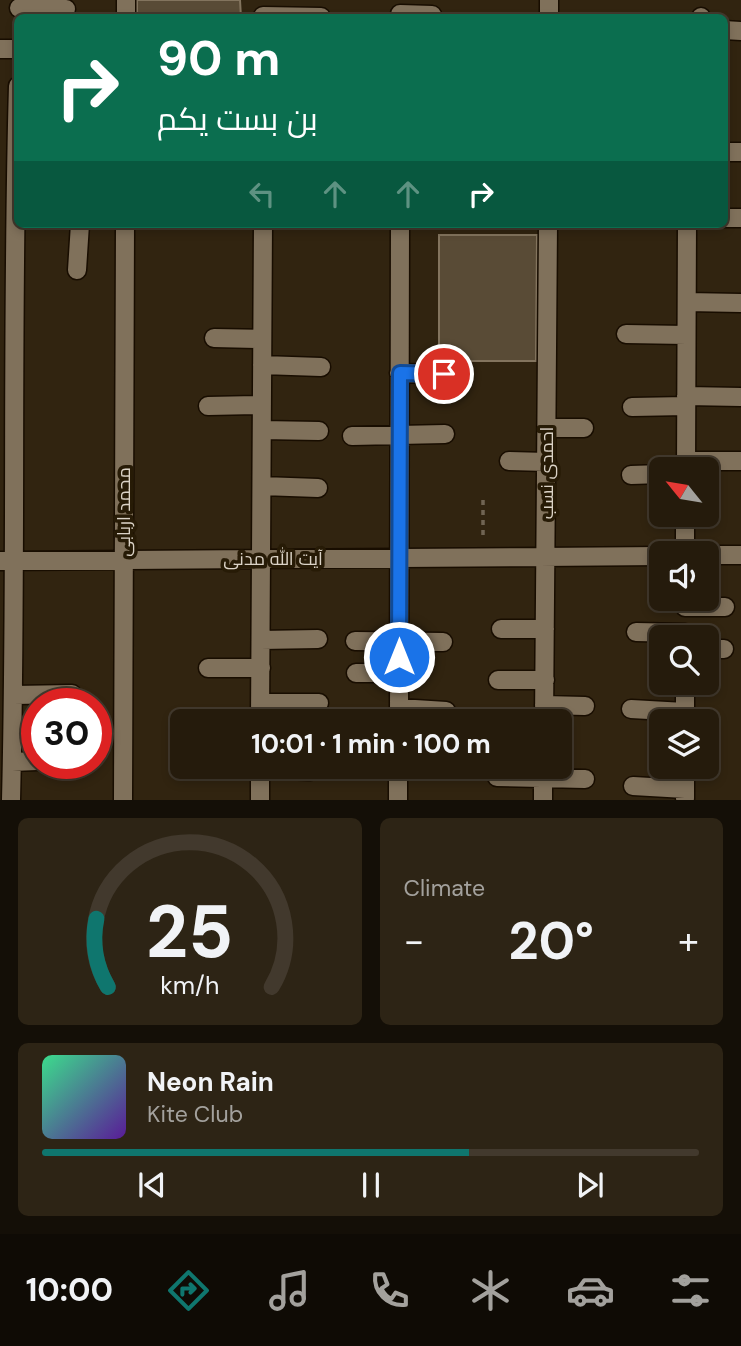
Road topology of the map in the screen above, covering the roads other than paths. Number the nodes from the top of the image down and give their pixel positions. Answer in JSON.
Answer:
{"nodes":[{"id":1,"x":19,"y":8,"type":"edge"},
{"id":2,"x":66,"y":9,"type":"dead end"},
{"id":3,"x":263,"y":11,"type":"edge"},
{"id":4,"x":400,"y":11,"type":"edge"},
{"id":5,"x":292,"y":14,"type":"edge"},
{"id":6,"x":424,"y":14,"type":"edge"},
{"id":7,"x":14,"y":171,"type":"edge"},
{"id":8,"x":11,"y":224,"type":"edge"},
{"id":9,"x":80,"y":228,"type":"edge"},
{"id":10,"x":125,"y":228,"type":"edge"},
{"id":11,"x":263,"y":228,"type":"edge"},
{"id":12,"x":400,"y":228,"type":"edge"},
{"id":13,"x":548,"y":228,"type":"edge"},
{"id":14,"x":687,"y":228,"type":"edge"},
{"id":15,"x":77,"y":270,"type":"dead end"},
{"id":16,"x":687,"y":302,"type":"junction"},
{"id":17,"x":741,"y":303,"type":"edge"},
{"id":18,"x":626,"y":334,"type":"dead end"},
{"id":19,"x":686,"y":335,"type":"junction"},
{"id":20,"x":214,"y":338,"type":"dead end"},
{"id":21,"x":262,"y":339,"type":"junction"},
{"id":22,"x":262,"y":365,"type":"junction"},
{"id":23,"x":321,"y":366,"type":"dead end"},
{"id":24,"x":400,"y":373,"type":"junction"},
{"id":25,"x":444,"y":374,"type":"dead end"},
{"id":26,"x":741,"y":397,"type":"edge"},
{"id":27,"x":686,"y":401,"type":"junction"},
{"id":28,"x":262,"y":405,"type":"junction"},
{"id":29,"x":208,"y":406,"type":"dead end"},
{"id":30,"x":632,"y":407,"type":"dead end"},
{"id":31,"x":547,"y":428,"type":"junction"},
{"id":32,"x":584,"y":428,"type":"dead end"},
{"id":33,"x":262,"y":430,"type":"junction"},
{"id":34,"x":319,"y":431,"type":"dead end"},
{"id":35,"x":445,"y":434,"type":"dead end"},
{"id":36,"x":399,"y":435,"type":"junction"},
{"id":37,"x":352,"y":436,"type":"dead end"},
{"id":38,"x":686,"y":457,"type":"edge"},
{"id":39,"x":509,"y":461,"type":"dead end"},
{"id":40,"x":741,"y":461,"type":"edge"},
{"id":41,"x":547,"y":462,"type":"junction"},
{"id":42,"x":719,"y":463,"type":"edge"},
{"id":43,"x":649,"y":474,"type":"edge"},
{"id":44,"x":631,"y":475,"type":"dead end"},
{"id":45,"x":262,"y":486,"type":"junction"},
{"id":46,"x":318,"y":488,"type":"dead end"},
{"id":47,"x":719,"y":555,"type":"edge"},
{"id":48,"x":741,"y":555,"type":"edge"},
{"id":49,"x":649,"y":556,"type":"edge"},
{"id":50,"x":546,"y":557,"type":"junction"},
{"id":51,"x":399,"y":558,"type":"junction"},
{"id":52,"x":261,"y":559,"type":"junction"},
{"id":53,"x":124,"y":560,"type":"junction"},
{"id":54,"x":7,"y":561,"type":"edge"},
{"id":55,"x":719,"y":606,"type":"edge"},
{"id":56,"x":724,"y":607,"type":"dead end"},
{"id":57,"x":501,"y":629,"type":"dead end"},
{"id":58,"x":545,"y":629,"type":"junction"},
{"id":59,"x":636,"y":632,"type":"dead end"},
{"id":60,"x":649,"y":633,"type":"edge"},
{"id":61,"x":318,"y":639,"type":"dead end"},
{"id":62,"x":261,"y":640,"type":"junction"},
{"id":63,"x":399,"y":640,"type":"junction"},
{"id":64,"x":355,"y":641,"type":"dead end"},
{"id":65,"x":443,"y":642,"type":"dead end"},
{"id":66,"x":208,"y":667,"type":"dead end"},
{"id":67,"x":261,"y":668,"type":"junction"},
{"id":68,"x":356,"y":673,"type":"dead end"},
{"id":69,"x":399,"y":673,"type":"junction"},
{"id":70,"x":498,"y":680,"type":"dead end"},
{"id":71,"x":545,"y":680,"type":"junction"},
{"id":72,"x":13,"y":695,"type":"junction"},
{"id":73,"x":21,"y":695,"type":"edge"},
{"id":74,"x":261,"y":703,"type":"junction"},
{"id":75,"x":319,"y":703,"type":"dead end"},
{"id":76,"x":584,"y":706,"type":"dead end"},
{"id":77,"x":261,"y":709,"type":"edge"},
{"id":78,"x":399,"y":709,"type":"edge"},
{"id":79,"x":544,"y":709,"type":"edge"},
{"id":80,"x":567,"y":709,"type":"edge"},
{"id":81,"x":631,"y":709,"type":"dead end"},
{"id":82,"x":649,"y":712,"type":"edge"},
{"id":83,"x":12,"y":762,"type":"junction"},
{"id":84,"x":21,"y":762,"type":"edge"},
{"id":85,"x":572,"y":777,"type":"edge"},
{"id":86,"x":260,"y":779,"type":"edge"},
{"id":87,"x":398,"y":779,"type":"edge"},
{"id":88,"x":543,"y":779,"type":"edge"},
{"id":89,"x":585,"y":779,"type":"dead end"},
{"id":90,"x":633,"y":786,"type":"dead end"},
{"id":91,"x":685,"y":794,"type":"edge"},
{"id":92,"x":11,"y":800,"type":"edge"},
{"id":93,"x":124,"y":800,"type":"edge"},
{"id":94,"x":260,"y":800,"type":"edge"},
{"id":95,"x":398,"y":800,"type":"edge"},
{"id":96,"x":543,"y":800,"type":"edge"}],
"edges":[{"from":1,"to":2,"type":"street"},
{"from":3,"to":5,"type":"street"},
{"from":4,"to":6,"type":"street"},
{"from":7,"to":8,"type":"street"},
{"from":8,"to":54,"type":"street"},
{"from":9,"to":15,"type":"street"},
{"from":10,"to":53,"type":"street","name":"محمد اربابی"},
{"from":11,"to":21,"type":"street"},
{"from":12,"to":24,"type":"street"},
{"from":13,"to":31,"type":"street","name":"احمدی نسب"},
{"from":14,"to":16,"type":"street"},
{"from":16,"to":17,"type":"street"},
{"from":16,"to":19,"type":"street"},
{"from":18,"to":19,"type":"street"},
{"from":19,"to":27,"type":"street"},
{"from":20,"to":21,"type":"street"},
{"from":21,"to":22,"type":"street"},
{"from":22,"to":23,"type":"street"},
{"from":22,"to":28,"type":"street"},
{"from":24,"to":25,"type":"street"},
{"from":24,"to":36,"type":"street"},
{"from":26,"to":27,"type":"street"},
{"from":27,"to":30,"type":"street"},
{"from":27,"to":38,"type":"street"},
{"from":28,"to":29,"type":"street"},
{"from":28,"to":33,"type":"street"},
{"from":31,"to":32,"type":"street"},
{"from":31,"to":41,"type":"street","name":"احمدی نسب"},
{"from":33,"to":34,"type":"street"},
{"from":33,"to":45,"type":"street"},
{"from":35,"to":36,"type":"street"},
{"from":36,"to":37,"type":"street"},
{"from":36,"to":51,"type":"street"},
{"from":39,"to":41,"type":"street"},
{"from":40,"to":42,"type":"street"},
{"from":41,"to":50,"type":"street","name":"احمدی نسب"},
{"from":43,"to":44,"type":"street"},
{"from":45,"to":46,"type":"street"},
{"from":45,"to":52,"type":"street"},
{"from":47,"to":48,"type":"street"},
{"from":49,"to":50,"type":"street","name":"آیت‌ الله مدنی"},
{"from":50,"to":51,"type":"street","name":"آیت‌ الله مدنی"},
{"from":50,"to":58,"type":"street","name":"احمدی نسب"},
{"from":51,"to":52,"type":"street","name":"آیت‌ الله مدنی"},
{"from":51,"to":63,"type":"street"},
{"from":52,"to":53,"type":"street","name":"آیت‌ الله مدنی"},
{"from":52,"to":62,"type":"street"},
{"from":53,"to":54,"type":"street","name":"آیت‌ الله مدنی"},
{"from":53,"to":93,"type":"street","name":"محمد اربابی"},
{"from":54,"to":72,"type":"street"},
{"from":55,"to":56,"type":"street"},
{"from":57,"to":58,"type":"street"},
{"from":58,"to":71,"type":"street","name":"احمدی نسب"},
{"from":59,"to":60,"type":"street"},
{"from":61,"to":62,"type":"street"},
{"from":62,"to":67,"type":"street"},
{"from":63,"to":64,"type":"street"},
{"from":63,"to":65,"type":"street"},
{"from":63,"to":69,"type":"street"},
{"from":66,"to":67,"type":"street"},
{"from":67,"to":74,"type":"street"},
{"from":68,"to":69,"type":"street"},
{"from":69,"to":78,"type":"street"},
{"from":70,"to":71,"type":"street"},
{"from":71,"to":79,"type":"street","name":"احمدی نسب"},
{"from":72,"to":73,"type":"street"},
{"from":72,"to":83,"type":"street"},
{"from":74,"to":75,"type":"street"},
{"from":74,"to":77,"type":"street"},
{"from":76,"to":80,"type":"street"},
{"from":81,"to":82,"type":"street"},
{"from":83,"to":84,"type":"street"},
{"from":83,"to":92,"type":"street"},
{"from":85,"to":89,"type":"street"},
{"from":86,"to":94,"type":"street"},
{"from":87,"to":95,"type":"street"},
{"from":88,"to":96,"type":"street"},
{"from":90,"to":91,"type":"street"}]}
